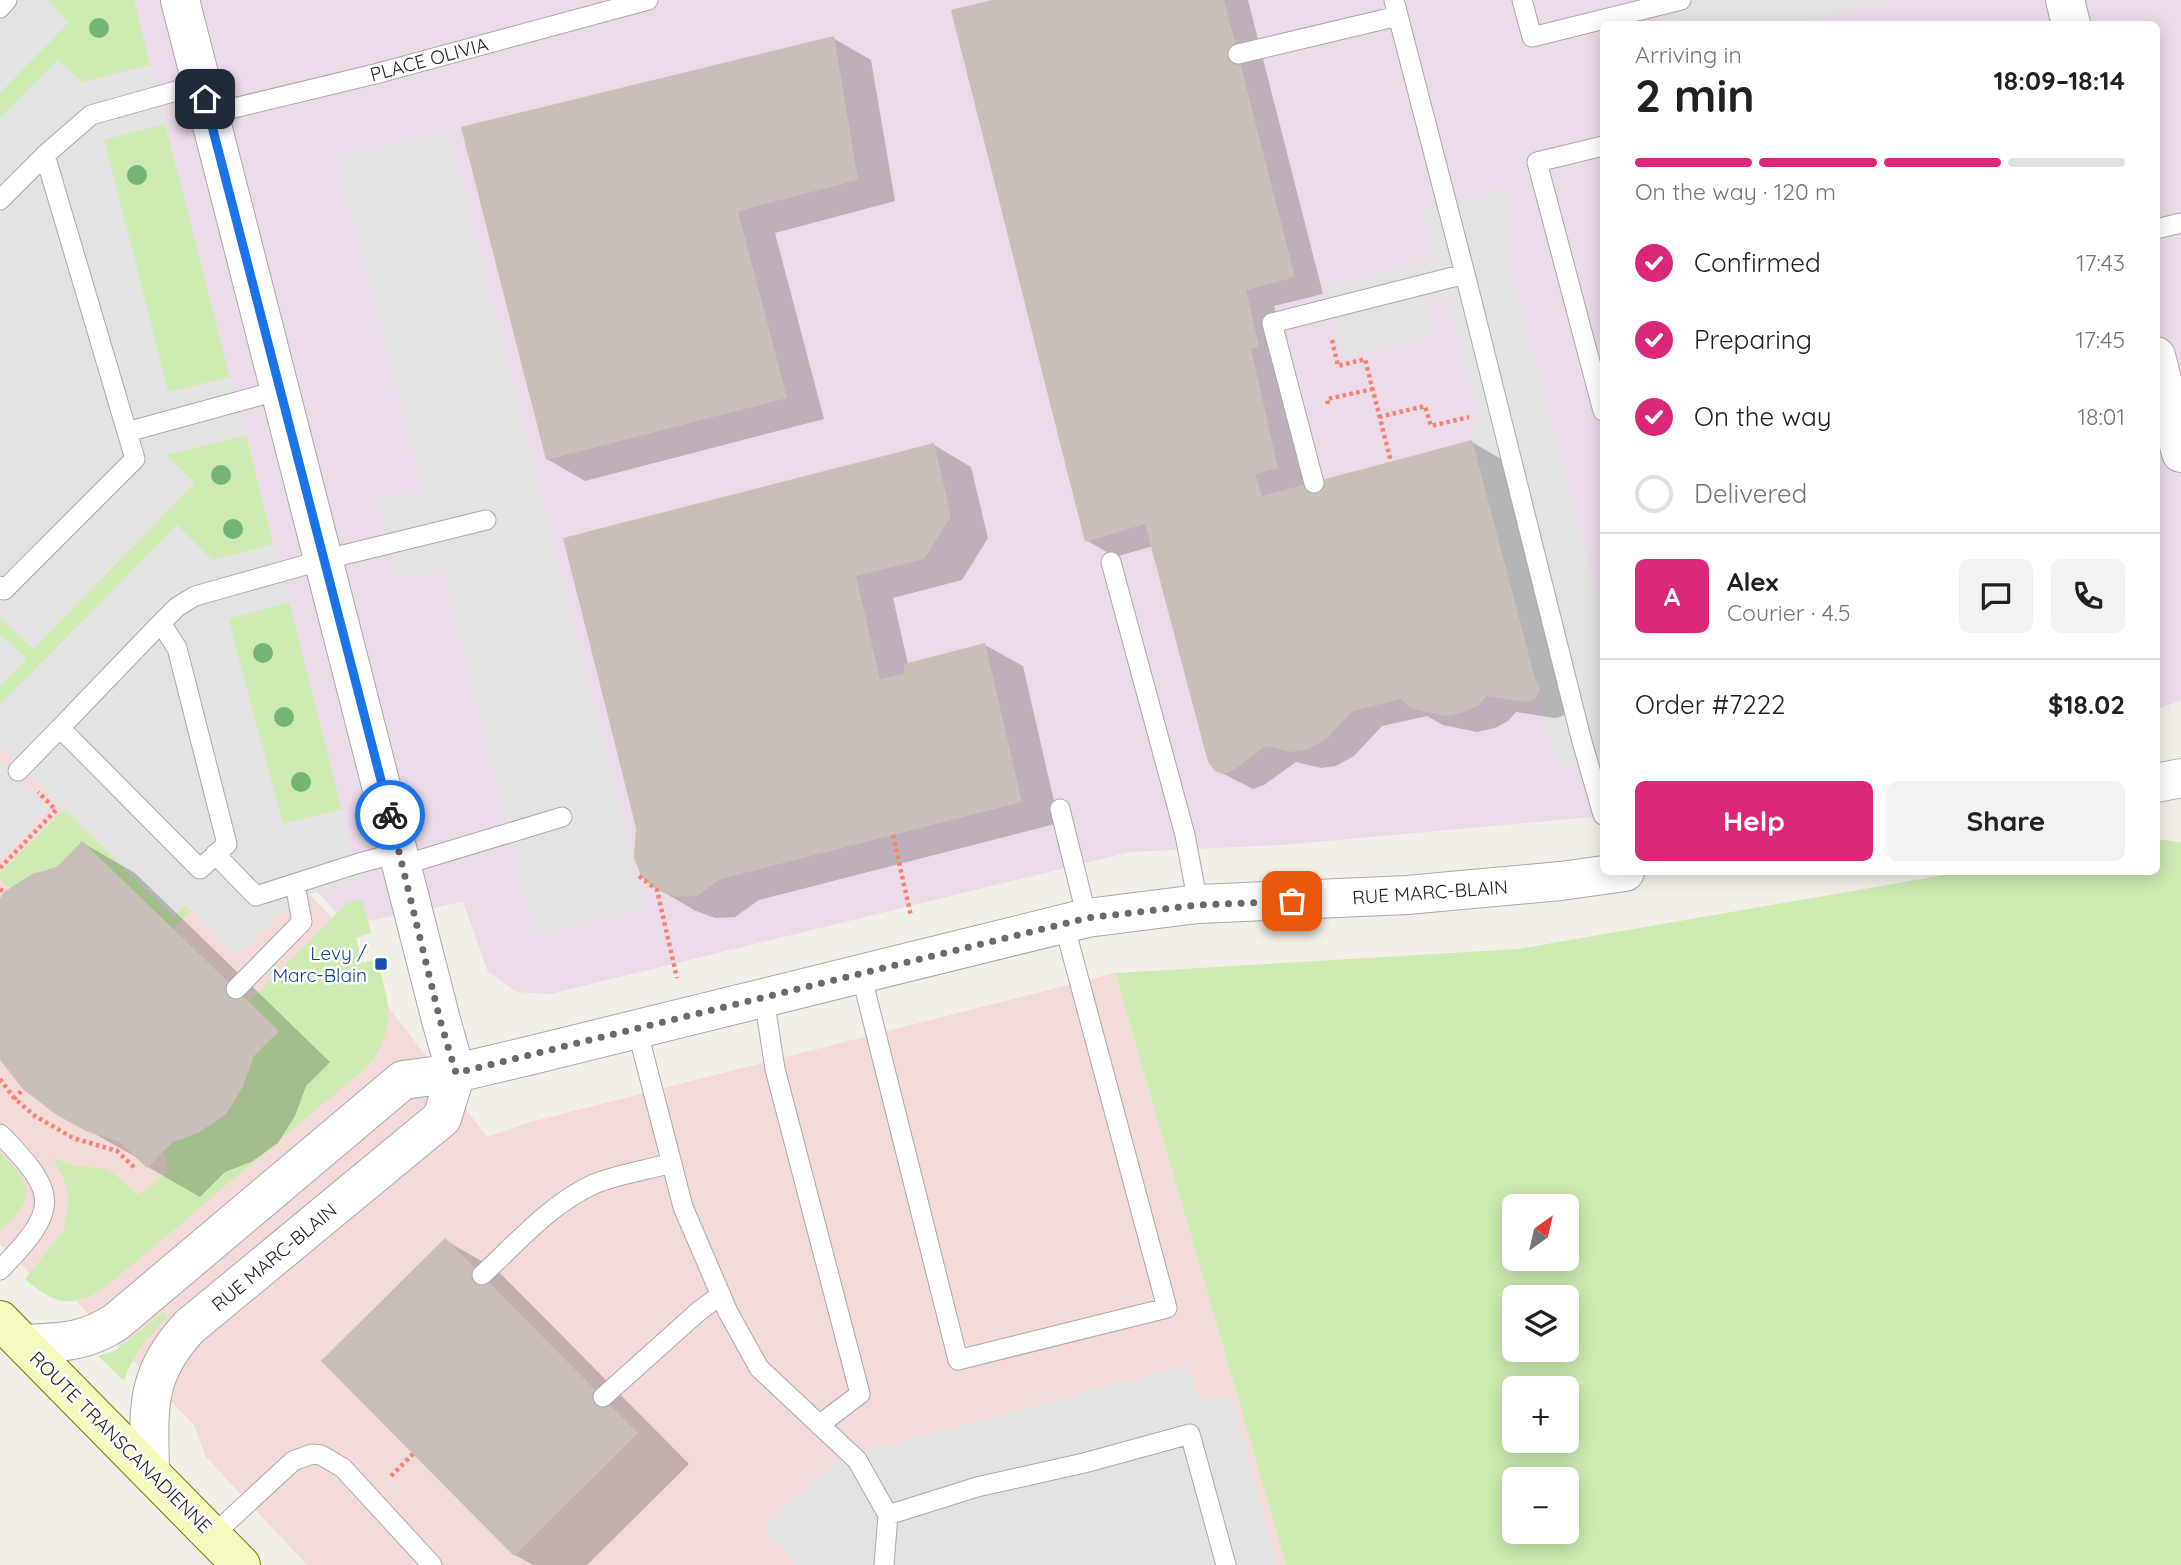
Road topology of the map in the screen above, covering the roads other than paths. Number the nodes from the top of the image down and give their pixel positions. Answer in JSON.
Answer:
{"nodes":[{"id":1,"x":7,"y":0,"type":"edge"},
{"id":2,"x":180,"y":0,"type":"edge"},
{"id":3,"x":648,"y":0,"type":"edge"},
{"id":4,"x":1522,"y":0,"type":"edge"},
{"id":5,"x":1681,"y":0,"type":"edge"},
{"id":6,"x":2065,"y":0,"type":"edge"},
{"id":7,"x":0,"y":8,"type":"edge"},
{"id":8,"x":1396,"y":8,"type":"edge"},
{"id":9,"x":2070,"y":21,"type":"edge"},
{"id":10,"x":1238,"y":54,"type":"dead end"},
{"id":11,"x":205,"y":99,"type":"junction"},
{"id":12,"x":1600,"y":147,"type":"edge"},
{"id":13,"x":45,"y":155,"type":"junction"},
{"id":14,"x":0,"y":200,"type":"edge"},
{"id":15,"x":2181,"y":223,"type":"edge"},
{"id":16,"x":2160,"y":228,"type":"edge"},
{"id":17,"x":1465,"y":274,"type":"junction"},
{"id":18,"x":2160,"y":372,"type":"edge"},
{"id":19,"x":280,"y":390,"type":"junction"},
{"id":20,"x":1600,"y":400,"type":"edge"},
{"id":21,"x":127,"y":432,"type":"junction"},
{"id":22,"x":2181,"y":453,"type":"edge"},
{"id":23,"x":1314,"y":483,"type":"dead end"},
{"id":24,"x":486,"y":520,"type":"dead end"},
{"id":25,"x":324,"y":560,"type":"junction"},
{"id":26,"x":1111,"y":562,"type":"dead end"},
{"id":27,"x":0,"y":586,"type":"edge"},
{"id":28,"x":159,"y":625,"type":"junction"},
{"id":29,"x":60,"y":728,"type":"junction"},
{"id":30,"x":18,"y":771,"type":"dead end"},
{"id":31,"x":2181,"y":778,"type":"edge"},
{"id":32,"x":2160,"y":782,"type":"edge"},
{"id":33,"x":1600,"y":805,"type":"edge"},
{"id":34,"x":1060,"y":809,"type":"dead end"},
{"id":35,"x":562,"y":817,"type":"dead end"},
{"id":36,"x":215,"y":854,"type":"junction"},
{"id":37,"x":401,"y":858,"type":"junction"},
{"id":38,"x":1601,"y":875,"type":"edge"},
{"id":39,"x":295,"y":884,"type":"junction"},
{"id":40,"x":1198,"y":905,"type":"junction"},
{"id":41,"x":1076,"y":921,"type":"junction"},
{"id":42,"x":861,"y":974,"type":"junction"},
{"id":43,"x":236,"y":989,"type":"dead end"},
{"id":44,"x":764,"y":998,"type":"junction"},
{"id":45,"x":637,"y":1029,"type":"junction"},
{"id":46,"x":456,"y":1073,"type":"junction"},
{"id":47,"x":0,"y":1134,"type":"edge"},
{"id":48,"x":672,"y":1163,"type":"junction"},
{"id":49,"x":0,"y":1270,"type":"edge"},
{"id":50,"x":482,"y":1275,"type":"dead end"},
{"id":51,"x":721,"y":1295,"type":"junction"},
{"id":52,"x":12,"y":1332,"type":"edge"},
{"id":53,"x":603,"y":1397,"type":"dead end"},
{"id":54,"x":819,"y":1425,"type":"junction"},
{"id":55,"x":150,"y":1472,"type":"junction"},
{"id":56,"x":888,"y":1515,"type":"junction"},
{"id":57,"x":213,"y":1535,"type":"junction"},
{"id":58,"x":241,"y":1565,"type":"edge"},
{"id":59,"x":432,"y":1565,"type":"edge"},
{"id":60,"x":884,"y":1565,"type":"edge"},
{"id":61,"x":1226,"y":1565,"type":"edge"}],
"edges":[{"from":1,"to":7,"type":"lane"},
{"from":2,"to":11,"type":"street"},
{"from":3,"to":11,"type":"lane","name":"PLACE OLIVIA"},
{"from":4,"to":5,"type":"lane"},
{"from":6,"to":9,"type":"street"},
{"from":8,"to":10,"type":"lane"},
{"from":8,"to":17,"type":"lane"},
{"from":11,"to":13,"type":"lane","name":"PLACE OLIVIA"},
{"from":11,"to":19,"type":"street"},
{"from":12,"to":20,"type":"lane"},
{"from":13,"to":14,"type":"lane","name":"PLACE OLIVIA"},
{"from":13,"to":21,"type":"lane"},
{"from":15,"to":16,"type":"lane"},
{"from":17,"to":23,"type":"lane"},
{"from":17,"to":33,"type":"lane"},
{"from":18,"to":22,"type":"street"},
{"from":19,"to":21,"type":"lane"},
{"from":19,"to":25,"type":"street"},
{"from":21,"to":27,"type":"lane"},
{"from":24,"to":25,"type":"lane"},
{"from":25,"to":28,"type":"lane"},
{"from":25,"to":37,"type":"street"},
{"from":26,"to":40,"type":"lane"},
{"from":28,"to":29,"type":"lane"},
{"from":28,"to":36,"type":"lane"},
{"from":29,"to":30,"type":"lane"},
{"from":29,"to":36,"type":"lane"},
{"from":31,"to":32,"type":"street"},
{"from":34,"to":41,"type":"lane"},
{"from":35,"to":37,"type":"lane"},
{"from":36,"to":39,"type":"lane"},
{"from":37,"to":39,"type":"lane"},
{"from":37,"to":46,"type":"street"},
{"from":38,"to":40,"type":"street","name":"RUE MARC-BLAIN"},
{"from":39,"to":43,"type":"lane"},
{"from":40,"to":41,"type":"street","name":"RUE MARC-BLAIN"},
{"from":41,"to":42,"type":"street","name":"RUE MARC-BLAIN"},
{"from":41,"to":42,"type":"lane"},
{"from":42,"to":44,"type":"street","name":"RUE MARC-BLAIN"},
{"from":44,"to":45,"type":"street","name":"RUE MARC-BLAIN"},
{"from":44,"to":54,"type":"lane"},
{"from":45,"to":46,"type":"street","name":"RUE MARC-BLAIN"},
{"from":45,"to":48,"type":"lane"},
{"from":46,"to":52,"type":"street","name":"RUE MARC-BLAIN"},
{"from":46,"to":55,"type":"street","name":"RUE MARC-BLAIN"},
{"from":47,"to":49,"type":"lane"},
{"from":48,"to":50,"type":"lane"},
{"from":48,"to":51,"type":"lane"},
{"from":51,"to":53,"type":"lane"},
{"from":51,"to":54,"type":"lane"},
{"from":52,"to":55,"type":"main road","name":"ROUTE TRANSCANADIENNE"},
{"from":54,"to":56,"type":"lane"},
{"from":55,"to":57,"type":"main road","name":"ROUTE TRANSCANADIENNE"},
{"from":56,"to":60,"type":"lane"},
{"from":56,"to":61,"type":"lane"},
{"from":57,"to":58,"type":"main road","name":"ROUTE TRANSCANADIENNE"},
{"from":57,"to":59,"type":"lane"}]}
